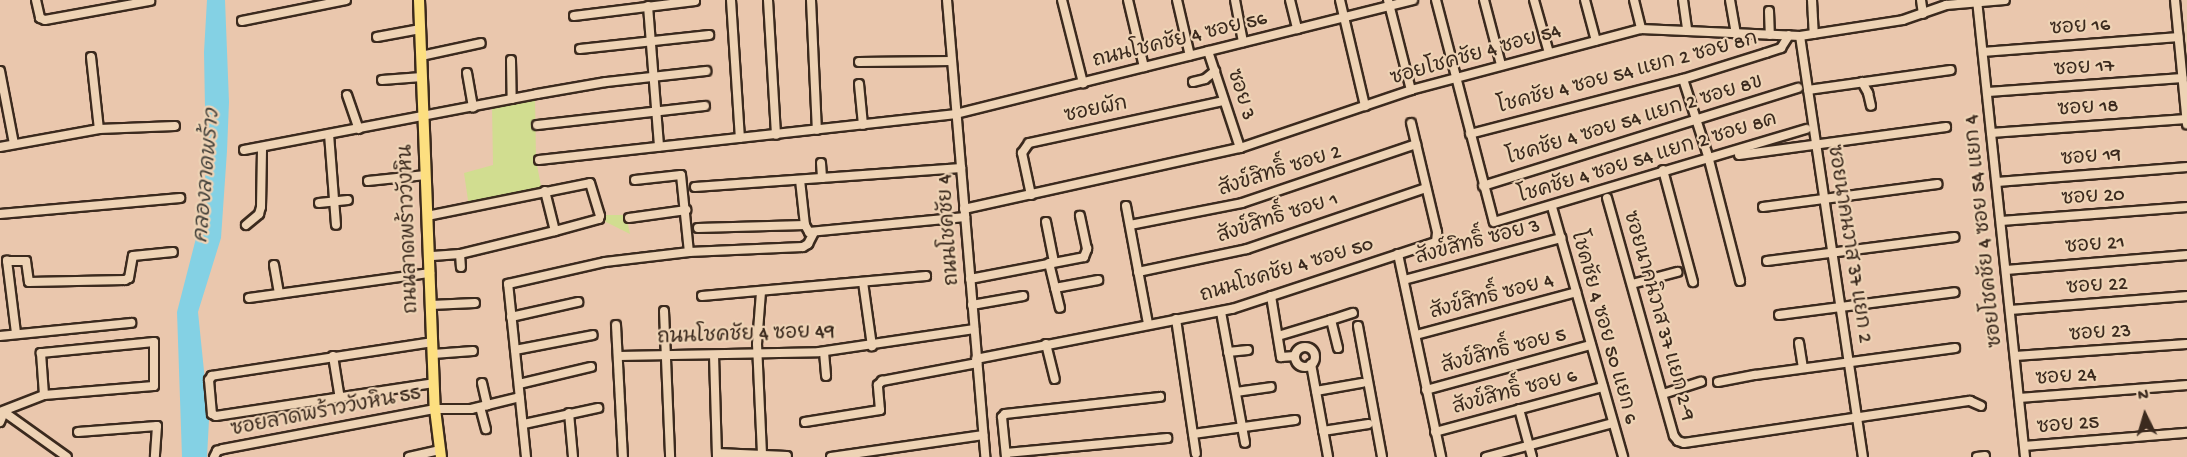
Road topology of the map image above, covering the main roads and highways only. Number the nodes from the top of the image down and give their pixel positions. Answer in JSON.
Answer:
{"nodes":[{"id":1,"x":418,"y":0,"type":"edge"},
{"id":2,"x":441,"y":454,"type":"edge"}],
"edges":[{"from":1,"to":2,"type":"main road","name":"ถนนลาดพร้าววังหิน"}]}
